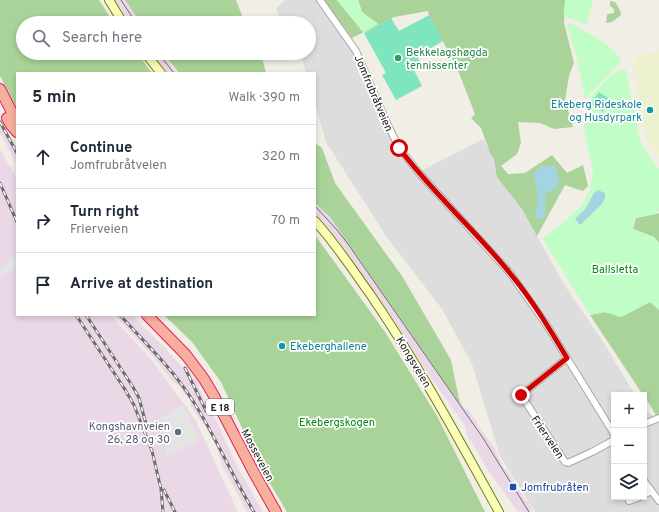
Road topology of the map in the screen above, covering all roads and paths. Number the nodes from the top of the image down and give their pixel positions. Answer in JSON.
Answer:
{"nodes":[{"id":1,"x":109,"y":0,"type":"edge"},
{"id":2,"x":320,"y":0,"type":"edge"},
{"id":3,"x":119,"y":16,"type":"edge"},
{"id":4,"x":151,"y":60,"type":"edge"},
{"id":5,"x":160,"y":72,"type":"edge"},
{"id":6,"x":0,"y":89,"type":"edge"},
{"id":7,"x":0,"y":104,"type":"edge"},
{"id":8,"x":16,"y":120,"type":"edge"},
{"id":9,"x":16,"y":131,"type":"edge"},
{"id":10,"x":316,"y":222,"type":"edge"},
{"id":11,"x":148,"y":316,"type":"edge"},
{"id":12,"x":567,"y":358,"type":"junction"},
{"id":13,"x":659,"y":418,"type":"edge"},
{"id":14,"x":647,"y":423,"type":"edge"},
{"id":15,"x":611,"y":429,"type":"edge"},
{"id":16,"x":611,"y":442,"type":"edge"},
{"id":17,"x":647,"y":485,"type":"edge"},
{"id":18,"x":651,"y":490,"type":"junction"},
{"id":19,"x":647,"y":493,"type":"edge"},
{"id":20,"x":659,"y":501,"type":"edge"},
{"id":21,"x":276,"y":512,"type":"edge"},
{"id":22,"x":499,"y":512,"type":"edge"}],
"edges":[{"from":1,"to":3,"type":"main road"},
{"from":2,"to":12,"type":"street","name":"Jomfrubråtveien"},
{"from":4,"to":5,"type":"main road"},
{"from":6,"to":8,"type":"highway"},
{"from":7,"to":9,"type":"highway"},
{"from":10,"to":22,"type":"main road","name":"Kongsveien"},
{"from":11,"to":21,"type":"highway","name":"Mosseveien","number":"E 18"},
{"from":12,"to":15,"type":"street","name":"Jomfrubråtveien"},
{"from":12,"to":16,"type":"street","name":"Frierveien"},
{"from":13,"to":14,"type":"street"},
{"from":17,"to":18,"type":"street"},
{"from":18,"to":19,"type":"street"},
{"from":18,"to":20,"type":"street"}]}
